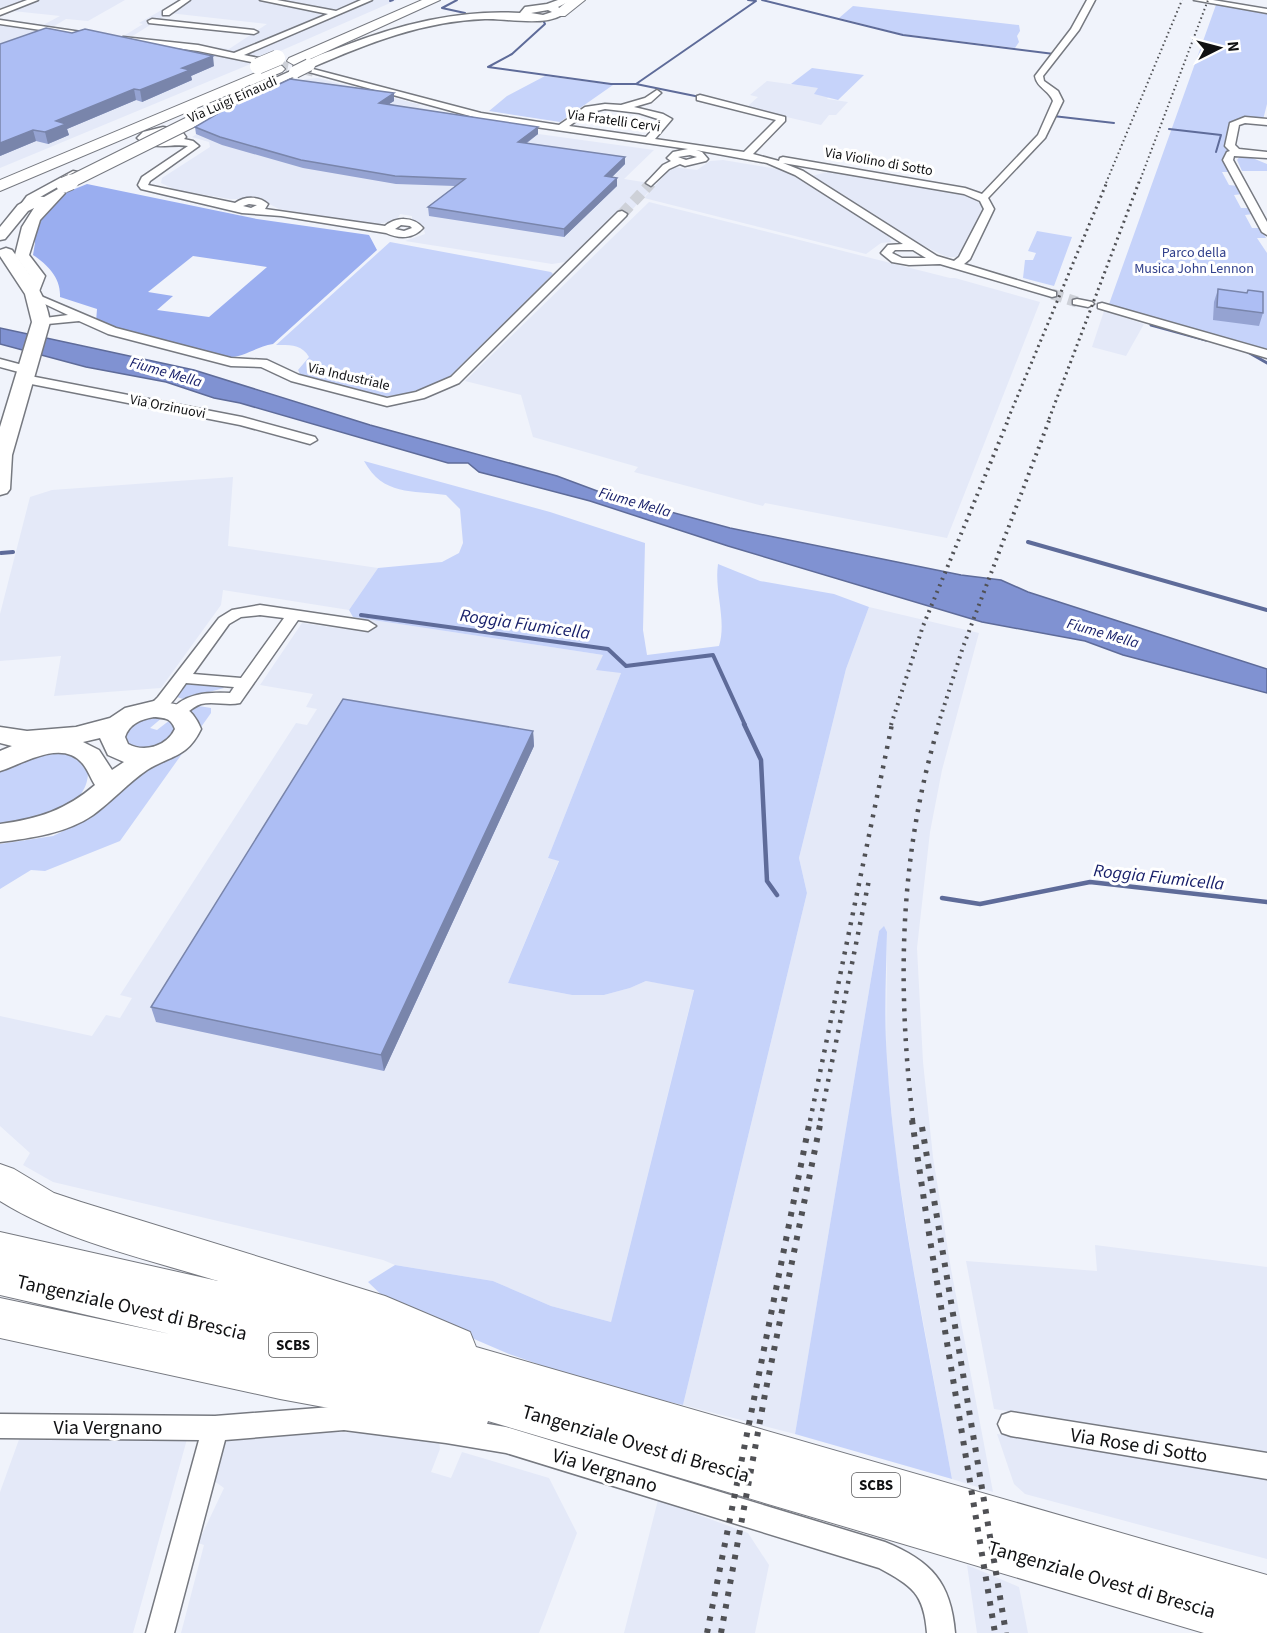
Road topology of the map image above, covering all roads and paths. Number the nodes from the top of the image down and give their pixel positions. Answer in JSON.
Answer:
{"nodes":[{"id":1,"x":34,"y":0,"type":"edge"},
{"id":2,"x":186,"y":0,"type":"edge"},
{"id":3,"x":264,"y":0,"type":"edge"},
{"id":4,"x":368,"y":0,"type":"edge"},
{"id":5,"x":412,"y":0,"type":"edge"},
{"id":6,"x":433,"y":0,"type":"edge"},
{"id":7,"x":569,"y":0,"type":"edge"},
{"id":8,"x":578,"y":0,"type":"edge"},
{"id":9,"x":1091,"y":0,"type":"edge"},
{"id":10,"x":1198,"y":0,"type":"edge"},
{"id":11,"x":555,"y":8,"type":"edge"},
{"id":12,"x":1267,"y":11,"type":"edge"},
{"id":13,"x":0,"y":13,"type":"edge"},
{"id":14,"x":530,"y":13,"type":"junction"},
{"id":15,"x":336,"y":14,"type":"junction"},
{"id":16,"x":152,"y":21,"type":"junction"},
{"id":17,"x":0,"y":22,"type":"edge"},
{"id":18,"x":254,"y":32,"type":"dead end"},
{"id":19,"x":116,"y":38,"type":"junction"},
{"id":20,"x":236,"y":55,"type":"junction"},
{"id":21,"x":279,"y":66,"type":"junction"},
{"id":22,"x":311,"y":69,"type":"junction"},
{"id":23,"x":657,"y":93,"type":"dead end"},
{"id":24,"x":598,"y":98,"type":"dead end"},
{"id":25,"x":700,"y":98,"type":"dead end"},
{"id":26,"x":612,"y":107,"type":"junction"},
{"id":27,"x":415,"y":109,"type":"edge"},
{"id":28,"x":1267,"y":120,"type":"edge"},
{"id":29,"x":559,"y":127,"type":"junction"},
{"id":30,"x":163,"y":130,"type":"junction"},
{"id":31,"x":175,"y":138,"type":"junction"},
{"id":32,"x":143,"y":140,"type":"junction"},
{"id":33,"x":648,"y":141,"type":"junction"},
{"id":34,"x":1236,"y":152,"type":"junction"},
{"id":35,"x":747,"y":155,"type":"junction"},
{"id":36,"x":1267,"y":155,"type":"edge"},
{"id":37,"x":678,"y":157,"type":"junction"},
{"id":38,"x":770,"y":161,"type":"junction"},
{"id":39,"x":787,"y":167,"type":"junction"},
{"id":40,"x":0,"y":176,"type":"edge"},
{"id":41,"x":651,"y":183,"type":"tunnel mouth"},
{"id":42,"x":0,"y":186,"type":"edge"},
{"id":43,"x":45,"y":197,"type":"junction"},
{"id":44,"x":982,"y":198,"type":"junction"},
{"id":45,"x":622,"y":214,"type":"tunnel mouth"},
{"id":46,"x":391,"y":227,"type":"dead end"},
{"id":47,"x":1267,"y":232,"type":"edge"},
{"id":48,"x":897,"y":240,"type":"junction"},
{"id":49,"x":2,"y":250,"type":"edge"},
{"id":50,"x":919,"y":250,"type":"junction"},
{"id":51,"x":913,"y":261,"type":"junction"},
{"id":52,"x":951,"y":264,"type":"junction"},
{"id":53,"x":35,"y":294,"type":"junction"},
{"id":54,"x":1052,"y":294,"type":"tunnel mouth"},
{"id":55,"x":1102,"y":306,"type":"dead end"},
{"id":56,"x":81,"y":317,"type":"junction"},
{"id":57,"x":40,"y":327,"type":"junction"},
{"id":58,"x":1267,"y":354,"type":"edge"},
{"id":59,"x":0,"y":363,"type":"edge"},
{"id":60,"x":27,"y":370,"type":"junction"},
{"id":61,"x":6,"y":420,"type":"edge"},
{"id":62,"x":310,"y":440,"type":"dead end"},
{"id":63,"x":1,"y":458,"type":"edge"},
{"id":64,"x":0,"y":489,"type":"edge"},
{"id":65,"x":295,"y":614,"type":"junction"},
{"id":66,"x":368,"y":626,"type":"dead end"},
{"id":67,"x":182,"y":678,"type":"junction"},
{"id":68,"x":245,"y":683,"type":"junction"},
{"id":69,"x":166,"y":711,"type":"junction"},
{"id":70,"x":0,"y":735,"type":"edge"},
{"id":71,"x":116,"y":739,"type":"junction"},
{"id":72,"x":54,"y":745,"type":"junction"},
{"id":73,"x":160,"y":754,"type":"junction"},
{"id":74,"x":0,"y":762,"type":"edge"},
{"id":75,"x":102,"y":787,"type":"junction"},
{"id":76,"x":0,"y":833,"type":"edge"},
{"id":77,"x":0,"y":1181,"type":"edge"},
{"id":78,"x":0,"y":1250,"type":"edge"},
{"id":79,"x":0,"y":1276,"type":"edge"},
{"id":80,"x":0,"y":1318,"type":"edge"},
{"id":81,"x":552,"y":1389,"type":"junction"},
{"id":82,"x":1011,"y":1424,"type":"dead end"},
{"id":83,"x":0,"y":1426,"type":"edge"},
{"id":84,"x":215,"y":1428,"type":"junction"},
{"id":85,"x":582,"y":1428,"type":"junction"},
{"id":86,"x":1267,"y":1466,"type":"edge"},
{"id":87,"x":1267,"y":1599,"type":"edge"},
{"id":88,"x":1267,"y":1627,"type":"edge"},
{"id":89,"x":160,"y":1633,"type":"edge"},
{"id":90,"x":941,"y":1633,"type":"edge"}],
"edges":[{"from":1,"to":13,"type":"street"},
{"from":2,"to":16,"type":"street"},
{"from":3,"to":15,"type":"street"},
{"from":4,"to":15,"type":"street"},
{"from":5,"to":21,"type":"highway"},
{"from":6,"to":21,"type":"highway"},
{"from":7,"to":11,"type":"street"},
{"from":8,"to":11,"type":"highway"},
{"from":9,"to":44,"type":"street"},
{"from":10,"to":12,"type":"street"},
{"from":11,"to":14,"type":"street"},
{"from":11,"to":14,"type":"street"},
{"from":14,"to":22,"type":"street"},
{"from":15,"to":20,"type":"street"},
{"from":16,"to":18,"type":"street"},
{"from":16,"to":19,"type":"street"},
{"from":17,"to":19,"type":"street"},
{"from":19,"to":20,"type":"street"},
{"from":20,"to":21,"type":"street"},
{"from":21,"to":22,"type":"street","bridge":true},
{"from":21,"to":30,"type":"street","name":"Via Luigi Einaudi"},
{"from":21,"to":31,"type":"street","name":"Via Luigi Einaudi"},
{"from":21,"to":40,"type":"highway"},
{"from":21,"to":42,"type":"highway"},
{"from":21,"to":43,"type":"street","bridge":true},
{"from":22,"to":29,"type":"street","name":"Via Fratelli Cervi"},
{"from":23,"to":26,"type":"street"},
{"from":24,"to":29,"type":"street"},
{"from":25,"to":35,"type":"street"},
{"from":26,"to":29,"type":"street"},
{"from":26,"to":33,"type":"street"},
{"from":27,"to":37,"type":"street"},
{"from":28,"to":34,"type":"street"},
{"from":29,"to":33,"type":"street","name":"Via Fratelli Cervi"},
{"from":30,"to":31,"type":"street","name":"Via Luigi Einaudi"},
{"from":30,"to":32,"type":"street","name":"Via Luigi Einaudi"},
{"from":31,"to":32,"type":"street","name":"Via Luigi Einaudi"},
{"from":31,"to":43,"type":"street","name":"Via Luigi Einaudi"},
{"from":31,"to":46,"type":"street","name":"Via Luigi Einaudi"},
{"from":32,"to":43,"type":"street"},
{"from":33,"to":35,"type":"street","name":"Via Fratelli Cervi"},
{"from":34,"to":36,"type":"street"},
{"from":34,"to":47,"type":"street"},
{"from":35,"to":38,"type":"street","name":"Via Fratelli Cervi"},
{"from":37,"to":39,"type":"street"},
{"from":37,"to":41,"type":"street"},
{"from":38,"to":39,"type":"street","name":"Via Fratelli Cervi"},
{"from":38,"to":44,"type":"street","name":"Via Violino di Sotto"},
{"from":39,"to":48,"type":"street","name":"Via Fratelli Cervi"},
{"from":43,"to":49,"type":"street"},
{"from":43,"to":53,"type":"street","name":"Via Luigi Einaudi"},
{"from":44,"to":52,"type":"street"},
{"from":45,"to":56,"type":"street","name":"Via Industriale"},
{"from":48,"to":50,"type":"street","name":"Via Fratelli Cervi"},
{"from":48,"to":51,"type":"street"},
{"from":49,"to":53,"type":"main road"},
{"from":50,"to":51,"type":"street"},
{"from":50,"to":52,"type":"street","name":"Via Fratelli Cervi"},
{"from":51,"to":52,"type":"street"},
{"from":52,"to":54,"type":"street"},
{"from":53,"to":56,"type":"street","name":"Via Industriale"},
{"from":53,"to":57,"type":"main road"},
{"from":55,"to":58,"type":"street"},
{"from":56,"to":57,"type":"street"},
{"from":57,"to":60,"type":"main road"},
{"from":59,"to":60,"type":"street","name":"Via Orzinuovi"},
{"from":60,"to":61,"type":"main road"},
{"from":60,"to":62,"type":"street","name":"Via Orzinuovi"},
{"from":61,"to":63,"type":"main road"},
{"from":63,"to":64,"type":"main road"},
{"from":65,"to":66,"type":"street"},
{"from":65,"to":67,"type":"street"},
{"from":65,"to":68,"type":"street"},
{"from":67,"to":68,"type":"street"},
{"from":67,"to":69,"type":"street"},
{"from":68,"to":69,"type":"street"},
{"from":69,"to":71,"type":"main road"},
{"from":69,"to":73,"type":"main road"},
{"from":70,"to":71,"type":"main road"},
{"from":71,"to":72,"type":"main road"},
{"from":71,"to":73,"type":"main road"},
{"from":71,"to":75,"type":"main road"},
{"from":72,"to":74,"type":"main road"},
{"from":72,"to":75,"type":"main road"},
{"from":73,"to":75,"type":"main road"},
{"from":75,"to":76,"type":"main road"},
{"from":77,"to":81,"type":"highway"},
{"from":78,"to":81,"type":"highway","name":"Tangenziale Ovest di Brescia","number":"SCBS"},
{"from":79,"to":85,"type":"highway","name":"Tangenziale Ovest di Brescia","number":"SCBS"},
{"from":80,"to":85,"type":"highway"},
{"from":81,"to":87,"type":"highway","name":"Tangenziale Ovest di Brescia","number":"SCBS"},
{"from":82,"to":86,"type":"street","name":"Via Rose di Sotto"},
{"from":83,"to":84,"type":"street","name":"Via Vergnano"},
{"from":84,"to":89,"type":"street"},
{"from":84,"to":90,"type":"street","name":"Via Vergnano"},
{"from":85,"to":88,"type":"highway","name":"Tangenziale Ovest di Brescia","number":"SCBS"}]}
